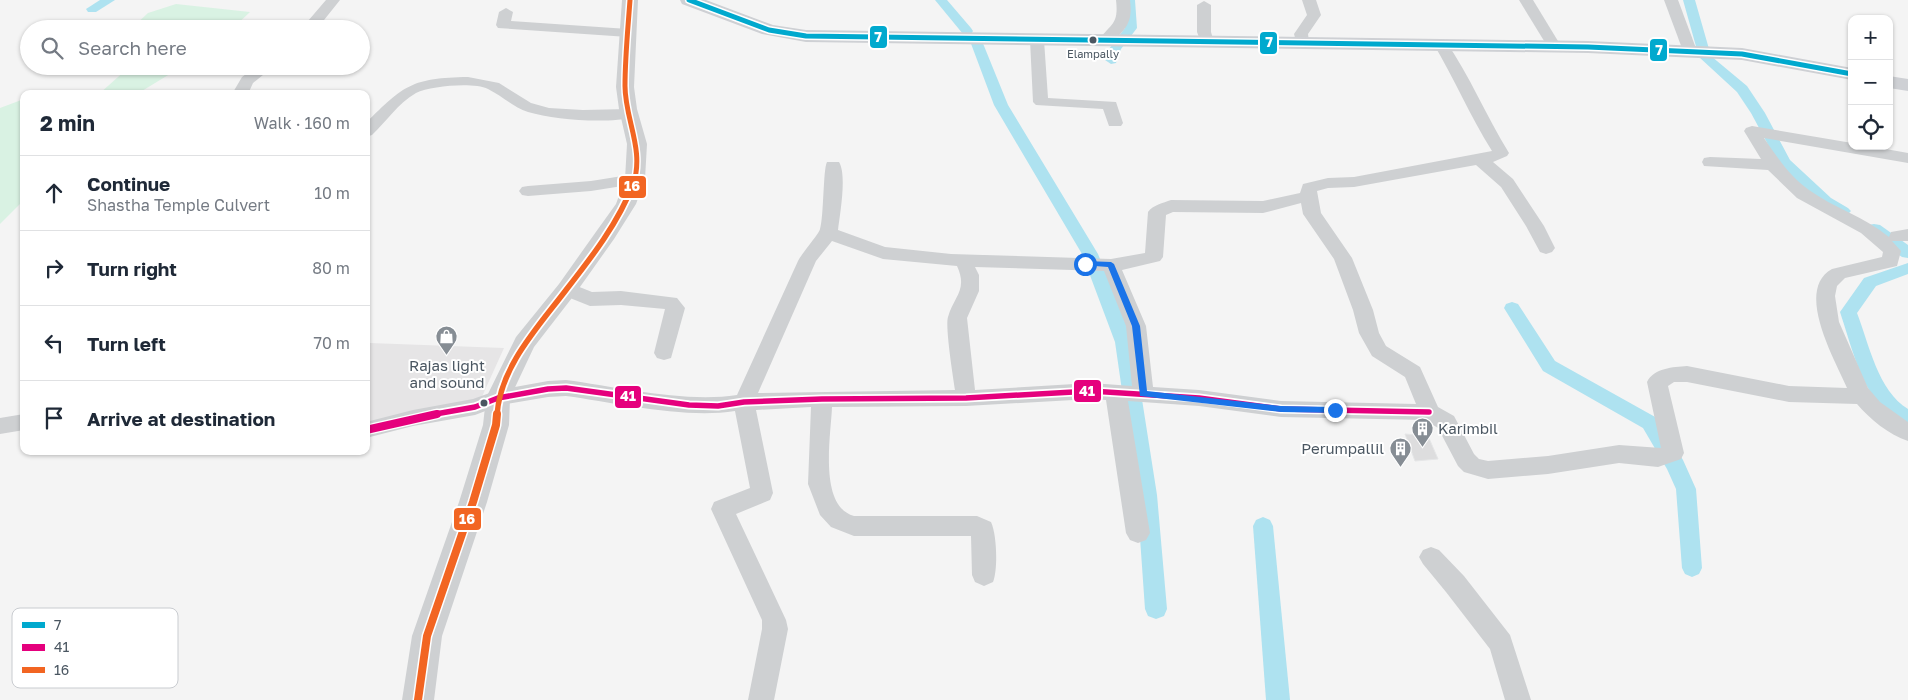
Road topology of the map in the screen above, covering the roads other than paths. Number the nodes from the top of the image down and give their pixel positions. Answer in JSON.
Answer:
{"nodes":[{"id":1,"x":333,"y":0,"type":"edge"},
{"id":2,"x":630,"y":0,"type":"edge"},
{"id":3,"x":689,"y":0,"type":"edge"},
{"id":4,"x":1123,"y":0,"type":"edge"},
{"id":5,"x":1309,"y":0,"type":"edge"},
{"id":6,"x":1526,"y":0,"type":"edge"},
{"id":7,"x":1670,"y":0,"type":"edge"},
{"id":8,"x":1204,"y":5,"type":"dead end"},
{"id":9,"x":506,"y":12,"type":"dead end"},
{"id":10,"x":316,"y":20,"type":"edge"},
{"id":11,"x":628,"y":33,"type":"junction"},
{"id":12,"x":1037,"y":40,"type":"junction"},
{"id":13,"x":1116,"y":41,"type":"junction"},
{"id":14,"x":1207,"y":42,"type":"junction"},
{"id":15,"x":1302,"y":42,"type":"junction"},
{"id":16,"x":1440,"y":43,"type":"junction"},
{"id":17,"x":1554,"y":46,"type":"junction"},
{"id":18,"x":1699,"y":52,"type":"junction"},
{"id":19,"x":1848,"y":73,"type":"edge"},
{"id":20,"x":254,"y":75,"type":"edge"},
{"id":21,"x":1893,"y":83,"type":"edge"},
{"id":22,"x":1908,"y":86,"type":"edge"},
{"id":23,"x":242,"y":90,"type":"edge"},
{"id":24,"x":630,"y":114,"type":"junction"},
{"id":25,"x":1115,"y":123,"type":"dead end"},
{"id":26,"x":370,"y":128,"type":"edge"},
{"id":27,"x":1908,"y":158,"type":"edge"},
{"id":28,"x":1479,"y":159,"type":"junction"},
{"id":29,"x":1710,"y":162,"type":"dead end"},
{"id":30,"x":1773,"y":165,"type":"junction"},
{"id":31,"x":833,"y":166,"type":"dead end"},
{"id":32,"x":635,"y":179,"type":"junction"},
{"id":33,"x":528,"y":191,"type":"dead end"},
{"id":34,"x":1308,"y":196,"type":"junction"},
{"id":35,"x":829,"y":233,"type":"junction"},
{"id":36,"x":1546,"y":248,"type":"dead end"},
{"id":37,"x":963,"y":260,"type":"junction"},
{"id":38,"x":1098,"y":264,"type":"junction"},
{"id":39,"x":567,"y":289,"type":"junction"},
{"id":40,"x":664,"y":352,"type":"dead end"},
{"id":41,"x":1116,"y":392,"type":"junction"},
{"id":42,"x":1143,"y":394,"type":"junction"},
{"id":43,"x":1862,"y":396,"type":"junction"},
{"id":44,"x":498,"y":398,"type":"junction"},
{"id":45,"x":966,"y":398,"type":"junction"},
{"id":46,"x":822,"y":399,"type":"junction"},
{"id":47,"x":744,"y":402,"type":"junction"},
{"id":48,"x":1429,"y":412,"type":"junction"},
{"id":49,"x":20,"y":423,"type":"edge"},
{"id":50,"x":0,"y":426,"type":"edge"},
{"id":51,"x":370,"y":429,"type":"edge"},
{"id":52,"x":1908,"y":433,"type":"edge"},
{"id":53,"x":1138,"y":533,"type":"dead end"},
{"id":54,"x":1431,"y":557,"type":"dead end"},
{"id":55,"x":984,"y":574,"type":"dead end"},
{"id":56,"x":418,"y":700,"type":"edge"},
{"id":57,"x":761,"y":700,"type":"edge"},
{"id":58,"x":1518,"y":700,"type":"edge"}],
"edges":[{"from":1,"to":10,"type":"street"},
{"from":2,"to":11,"type":"street"},
{"from":3,"to":12,"type":"main road"},
{"from":4,"to":13,"type":"street"},
{"from":5,"to":15,"type":"street"},
{"from":6,"to":17,"type":"street"},
{"from":7,"to":18,"type":"street"},
{"from":8,"to":14,"type":"street"},
{"from":9,"to":11,"type":"street"},
{"from":11,"to":24,"type":"street"},
{"from":12,"to":13,"type":"main road"},
{"from":12,"to":25,"type":"street"},
{"from":13,"to":14,"type":"main road"},
{"from":14,"to":15,"type":"main road"},
{"from":15,"to":16,"type":"main road"},
{"from":16,"to":17,"type":"main road"},
{"from":16,"to":28,"type":"street"},
{"from":17,"to":18,"type":"main road"},
{"from":18,"to":19,"type":"main road"},
{"from":20,"to":23,"type":"street"},
{"from":21,"to":22,"type":"main road"},
{"from":24,"to":26,"type":"street"},
{"from":24,"to":32,"type":"street"},
{"from":27,"to":30,"type":"street"},
{"from":28,"to":34,"type":"street"},
{"from":28,"to":36,"type":"street"},
{"from":29,"to":30,"type":"street"},
{"from":30,"to":43,"type":"street"},
{"from":31,"to":35,"type":"street"},
{"from":32,"to":33,"type":"street"},
{"from":32,"to":39,"type":"street"},
{"from":34,"to":38,"type":"street"},
{"from":34,"to":48,"type":"street"},
{"from":35,"to":37,"type":"street"},
{"from":35,"to":47,"type":"street"},
{"from":37,"to":38,"type":"street"},
{"from":37,"to":45,"type":"street"},
{"from":38,"to":42,"type":"street"},
{"from":39,"to":40,"type":"street"},
{"from":39,"to":44,"type":"street"},
{"from":41,"to":42,"type":"street"},
{"from":41,"to":45,"type":"street"},
{"from":41,"to":53,"type":"street"},
{"from":42,"to":48,"type":"street"},
{"from":43,"to":48,"type":"street"},
{"from":43,"to":52,"type":"street"},
{"from":44,"to":47,"type":"street"},
{"from":44,"to":51,"type":"street"},
{"from":44,"to":56,"type":"street"},
{"from":45,"to":46,"type":"street"},
{"from":46,"to":47,"type":"street"},
{"from":46,"to":55,"type":"street"},
{"from":47,"to":57,"type":"street"},
{"from":49,"to":50,"type":"street"},
{"from":54,"to":58,"type":"street"}]}
